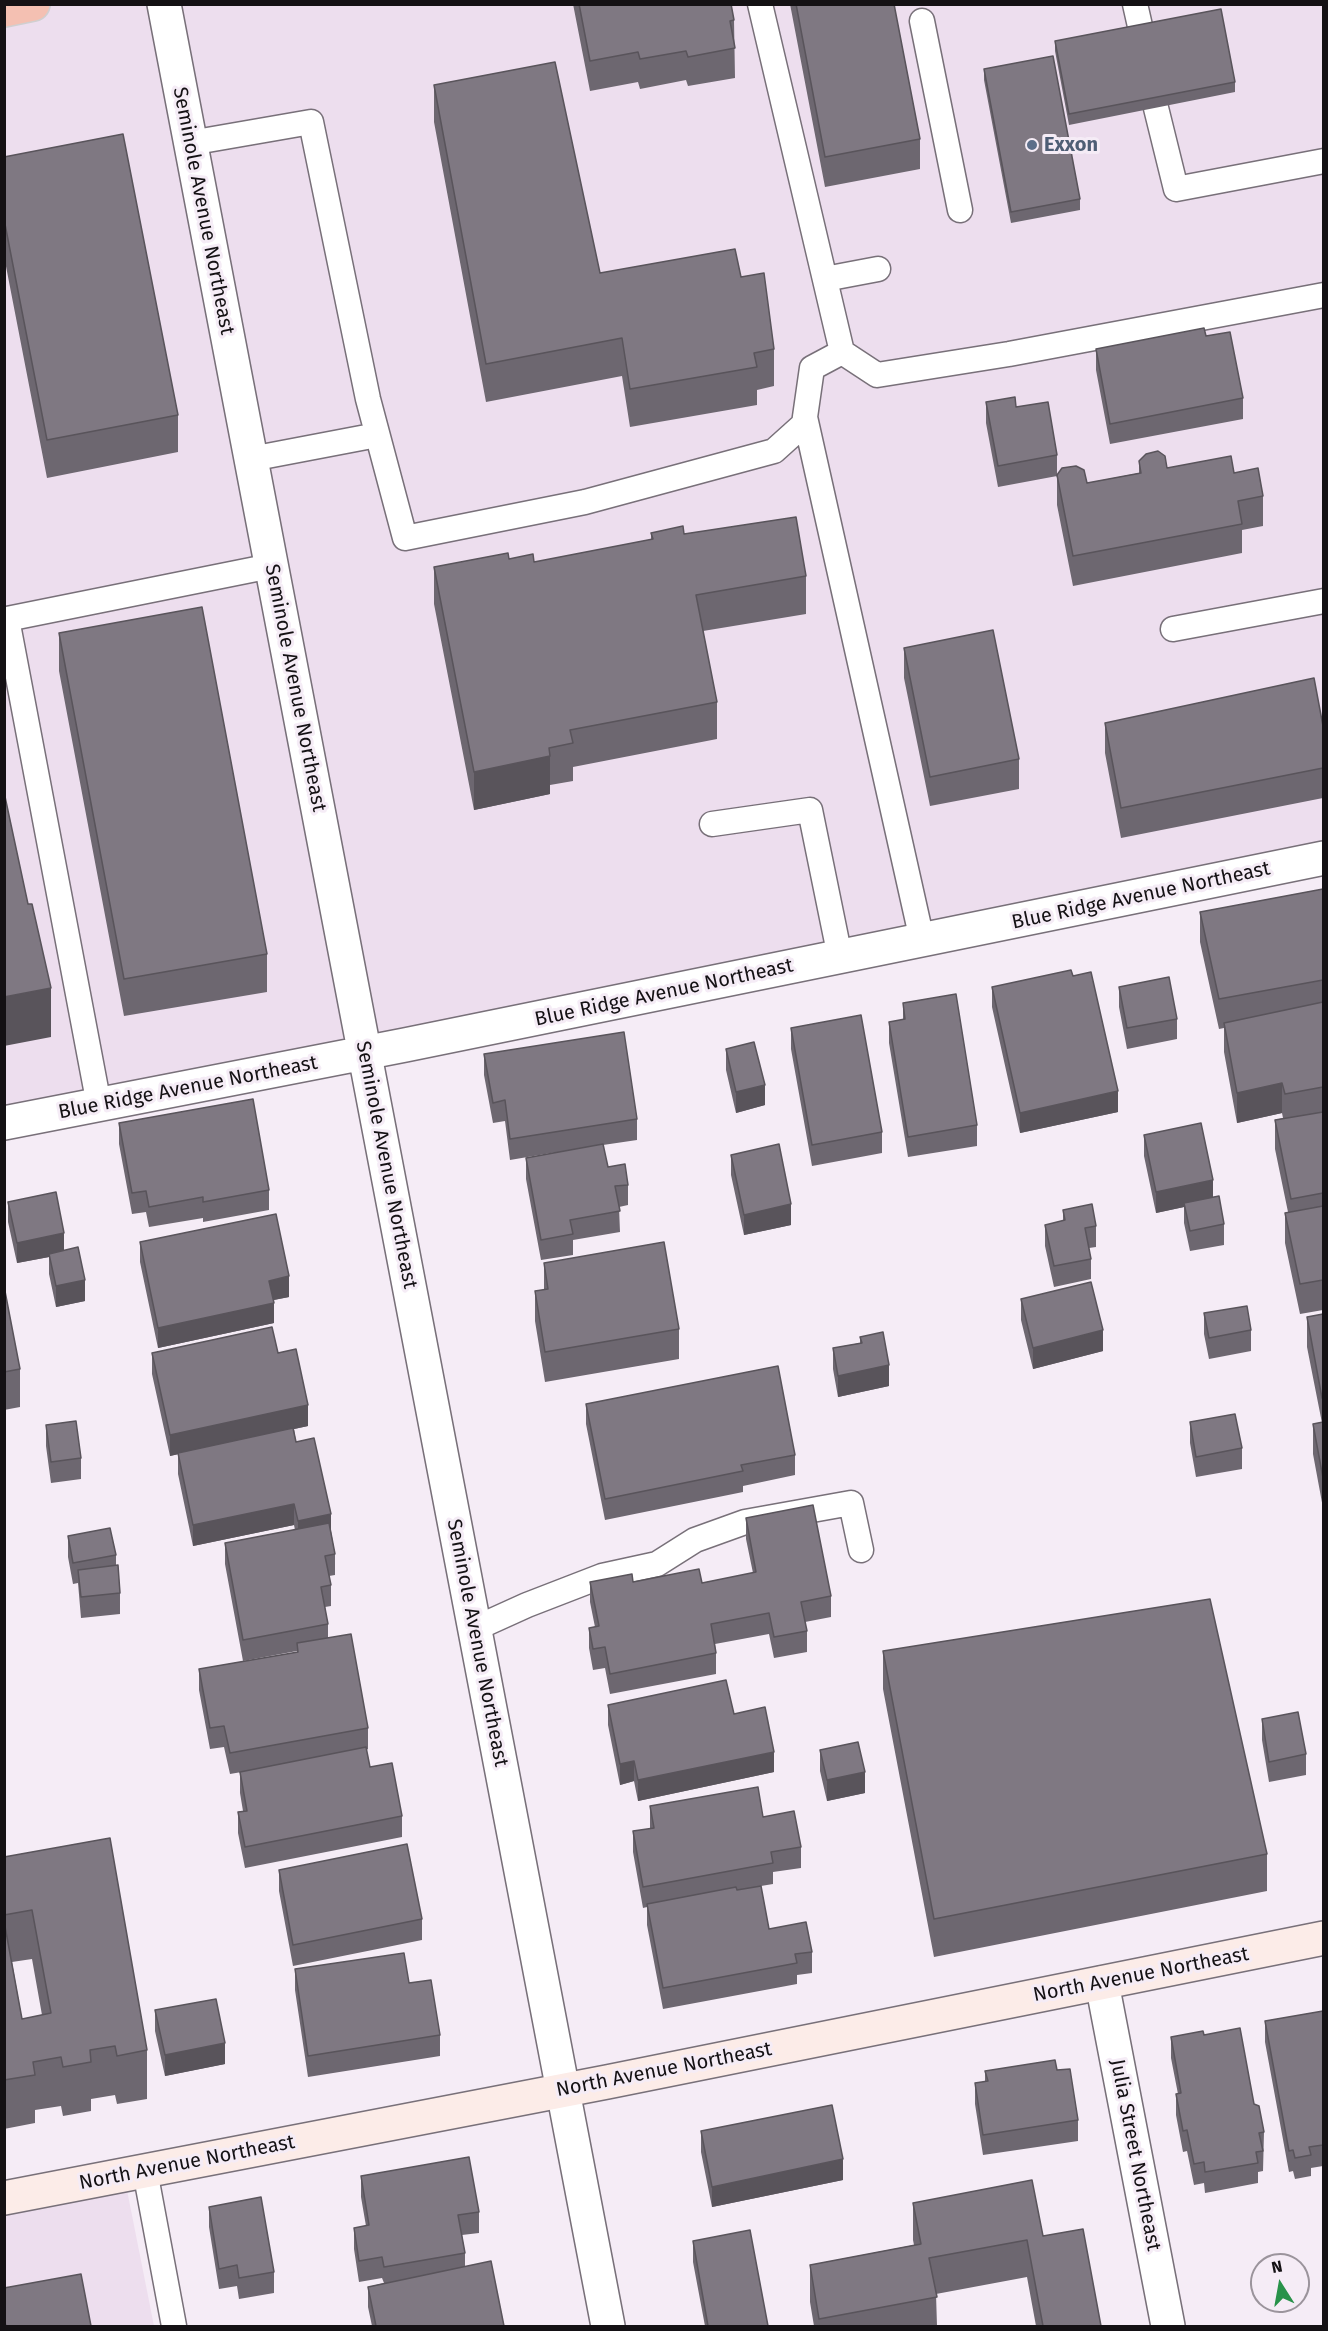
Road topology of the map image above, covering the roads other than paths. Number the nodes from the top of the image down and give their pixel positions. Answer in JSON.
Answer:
{"nodes":[{"id":1,"x":33,"y":4,"type":"edge"},
{"id":2,"x":164,"y":4,"type":"edge"},
{"id":3,"x":760,"y":4,"type":"edge"},
{"id":4,"x":1135,"y":4,"type":"edge"},
{"id":5,"x":4,"y":10,"type":"edge"},
{"id":6,"x":922,"y":21,"type":"dead end"},
{"id":7,"x":1142,"y":35,"type":"edge"},
{"id":8,"x":1156,"y":108,"type":"edge"},
{"id":9,"x":190,"y":143,"type":"junction"},
{"id":10,"x":1323,"y":161,"type":"edge"},
{"id":11,"x":960,"y":210,"type":"dead end"},
{"id":12,"x":878,"y":269,"type":"dead end"},
{"id":13,"x":825,"y":279,"type":"junction"},
{"id":14,"x":1323,"y":295,"type":"edge"},
{"id":15,"x":842,"y":352,"type":"junction"},
{"id":16,"x":805,"y":417,"type":"junction"},
{"id":17,"x":377,"y":435,"type":"junction"},
{"id":18,"x":251,"y":459,"type":"junction"},
{"id":19,"x":271,"y":566,"type":"junction"},
{"id":20,"x":1323,"y":601,"type":"edge"},
{"id":21,"x":1173,"y":629,"type":"dead end"},
{"id":22,"x":712,"y":824,"type":"dead end"},
{"id":23,"x":1323,"y":858,"type":"edge"},
{"id":24,"x":922,"y":940,"type":"junction"},
{"id":25,"x":840,"y":957,"type":"junction"},
{"id":26,"x":364,"y":1053,"type":"junction"},
{"id":27,"x":99,"y":1105,"type":"junction"},
{"id":28,"x":4,"y":1124,"type":"edge"},
{"id":29,"x":861,"y":1550,"type":"dead end"},
{"id":30,"x":474,"y":1629,"type":"junction"},
{"id":31,"x":1323,"y":1938,"type":"edge"},
{"id":32,"x":1102,"y":1983,"type":"junction"},
{"id":33,"x":562,"y":2091,"type":"junction"},
{"id":34,"x":145,"y":2171,"type":"junction"},
{"id":35,"x":4,"y":2198,"type":"edge"},
{"id":36,"x":174,"y":2326,"type":"edge"},
{"id":37,"x":608,"y":2326,"type":"edge"},
{"id":38,"x":1168,"y":2326,"type":"edge"}],
"edges":[{"from":1,"to":5,"type":"highway"},
{"from":2,"to":9,"type":"street","name":"Seminole Avenue Northeast"},
{"from":3,"to":13,"type":"lane"},
{"from":4,"to":7,"type":"lane"},
{"from":6,"to":11,"type":"lane"},
{"from":8,"to":10,"type":"lane"},
{"from":9,"to":17,"type":"lane"},
{"from":9,"to":18,"type":"street","name":"Seminole Avenue Northeast"},
{"from":12,"to":13,"type":"lane"},
{"from":13,"to":15,"type":"lane"},
{"from":14,"to":15,"type":"lane"},
{"from":15,"to":16,"type":"lane"},
{"from":16,"to":17,"type":"lane"},
{"from":16,"to":24,"type":"lane"},
{"from":17,"to":18,"type":"lane"},
{"from":18,"to":19,"type":"street","name":"Seminole Avenue Northeast"},
{"from":19,"to":26,"type":"street","name":"Seminole Avenue Northeast"},
{"from":19,"to":27,"type":"lane"},
{"from":20,"to":21,"type":"lane"},
{"from":22,"to":25,"type":"lane"},
{"from":23,"to":24,"type":"street","name":"Blue Ridge Avenue Northeast"},
{"from":24,"to":25,"type":"street","name":"Blue Ridge Avenue Northeast"},
{"from":25,"to":26,"type":"street","name":"Blue Ridge Avenue Northeast"},
{"from":26,"to":27,"type":"street","name":"Blue Ridge Avenue Northeast"},
{"from":26,"to":30,"type":"street","name":"Seminole Avenue Northeast"},
{"from":27,"to":28,"type":"street","name":"Blue Ridge Avenue Northeast"},
{"from":29,"to":30,"type":"lane"},
{"from":30,"to":33,"type":"street","name":"Seminole Avenue Northeast"},
{"from":31,"to":32,"type":"main road","name":"North Avenue Northeast"},
{"from":32,"to":33,"type":"main road","name":"North Avenue Northeast"},
{"from":32,"to":38,"type":"street","name":"Julia Street Northeast"},
{"from":33,"to":34,"type":"main road","name":"North Avenue Northeast"},
{"from":33,"to":37,"type":"street","name":"Seminole Avenue Northeast"},
{"from":34,"to":35,"type":"main road","name":"North Avenue Northeast"},
{"from":34,"to":36,"type":"lane"}]}
